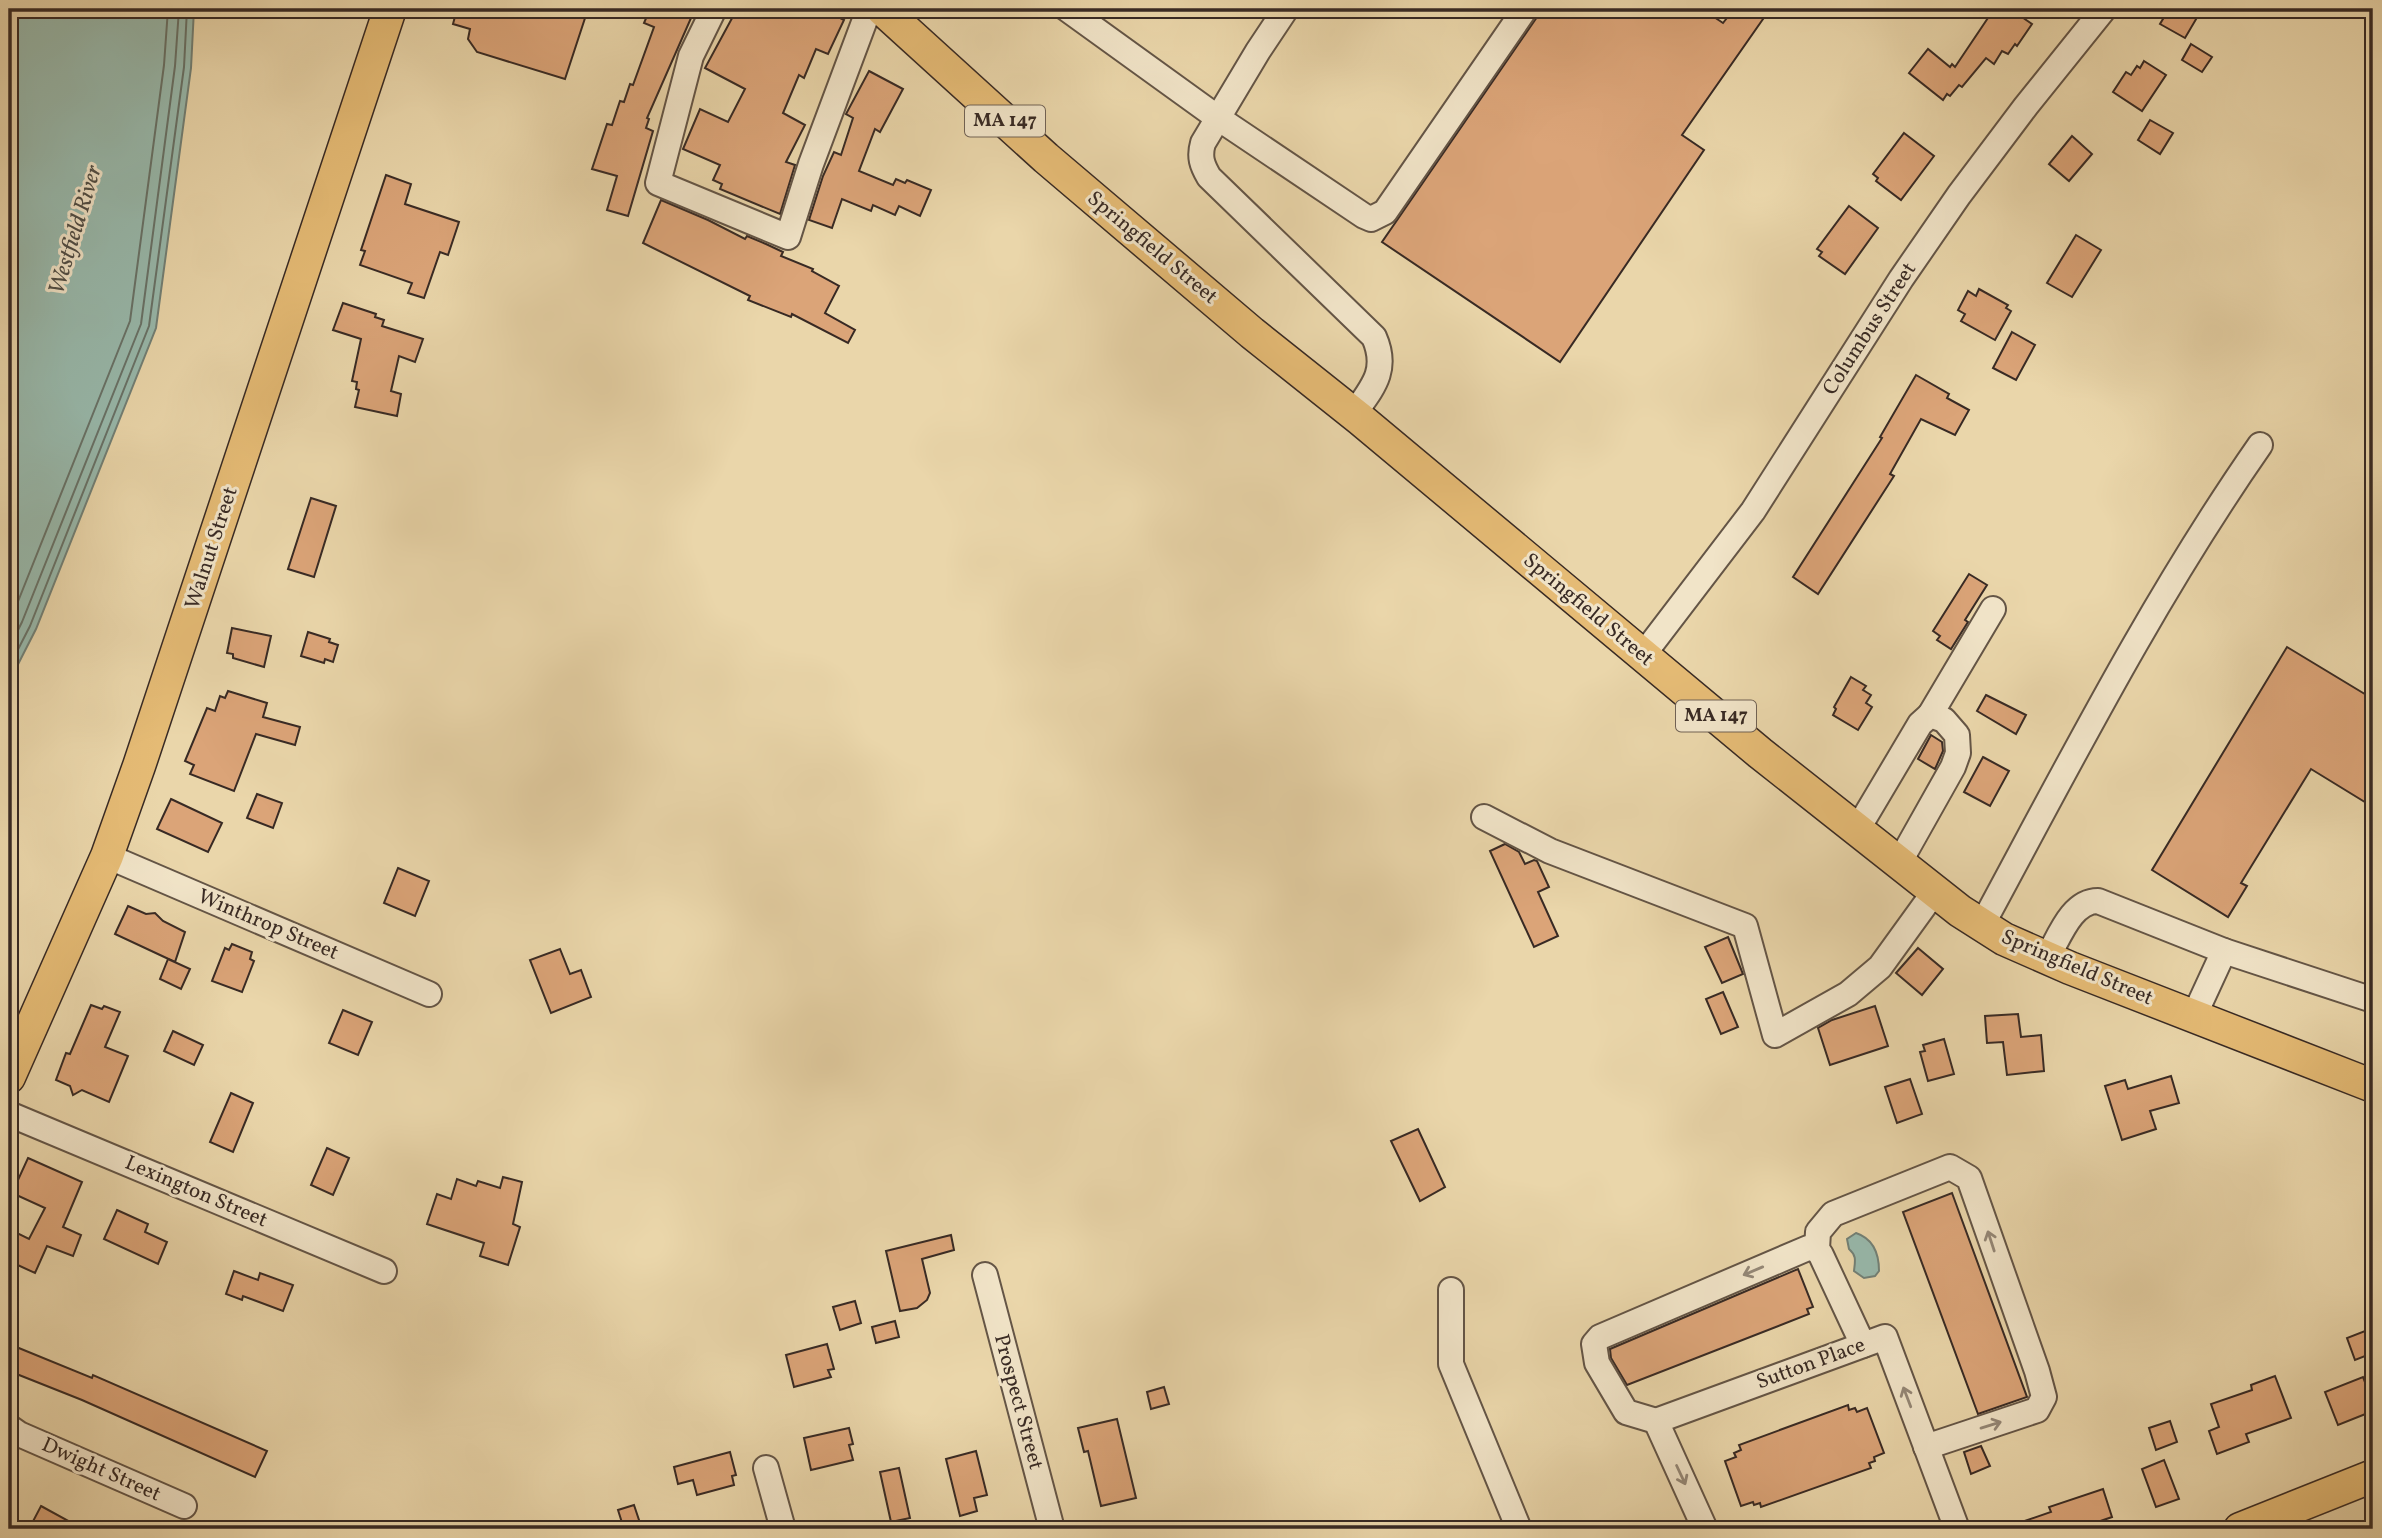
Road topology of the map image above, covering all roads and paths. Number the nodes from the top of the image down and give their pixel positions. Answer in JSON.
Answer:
{"nodes":[{"id":1,"x":390,"y":9,"type":"edge"},
{"id":2,"x":714,"y":9,"type":"edge"},
{"id":3,"x":869,"y":9,"type":"edge"},
{"id":4,"x":882,"y":9,"type":"edge"},
{"id":5,"x":1067,"y":9,"type":"edge"},
{"id":6,"x":1286,"y":9,"type":"edge"},
{"id":7,"x":1525,"y":9,"type":"edge"},
{"id":8,"x":2104,"y":9,"type":"edge"},
{"id":9,"x":1218,"y":118,"type":"junction"},
{"id":10,"x":1353,"y":415,"type":"junction"},
{"id":11,"x":2260,"y":445,"type":"dead end"},
{"id":12,"x":1993,"y":609,"type":"dead end"},
{"id":13,"x":1643,"y":655,"type":"junction"},
{"id":14,"x":1930,"y":715,"type":"junction"},
{"id":15,"x":1483,"y":817,"type":"dead end"},
{"id":16,"x":1857,"y":830,"type":"junction"},
{"id":17,"x":107,"y":856,"type":"junction"},
{"id":18,"x":1899,"y":863,"type":"junction"},
{"id":19,"x":1935,"y":891,"type":"junction"},
{"id":20,"x":1982,"y":925,"type":"junction"},
{"id":21,"x":2224,"y":951,"type":"junction"},
{"id":22,"x":2047,"y":958,"type":"junction"},
{"id":23,"x":429,"y":994,"type":"dead end"},
{"id":24,"x":2373,"y":1000,"type":"edge"},
{"id":25,"x":2194,"y":1016,"type":"junction"},
{"id":26,"x":9,"y":1077,"type":"edge"},
{"id":27,"x":2373,"y":1086,"type":"edge"},
{"id":28,"x":9,"y":1114,"type":"edge"},
{"id":29,"x":1816,"y":1249,"type":"junction"},
{"id":30,"x":384,"y":1271,"type":"dead end"},
{"id":31,"x":985,"y":1275,"type":"dead end"},
{"id":32,"x":1451,"y":1290,"type":"dead end"},
{"id":33,"x":1874,"y":1341,"type":"junction"},
{"id":34,"x":1656,"y":1420,"type":"junction"},
{"id":35,"x":12,"y":1431,"type":"edge"},
{"id":36,"x":1926,"y":1447,"type":"junction"},
{"id":37,"x":766,"y":1468,"type":"dead end"},
{"id":38,"x":2373,"y":1476,"type":"edge"},
{"id":39,"x":184,"y":1506,"type":"dead end"},
{"id":40,"x":783,"y":1529,"type":"edge"},
{"id":41,"x":1052,"y":1529,"type":"edge"},
{"id":42,"x":1519,"y":1529,"type":"edge"},
{"id":43,"x":1705,"y":1529,"type":"edge"},
{"id":44,"x":1957,"y":1529,"type":"edge"},
{"id":45,"x":2240,"y":1529,"type":"edge"}],
"edges":[{"from":1,"to":17,"type":"main road","name":"Walnut Street"},
{"from":2,"to":3,"type":"street"},
{"from":4,"to":10,"type":"main road","name":"Springfield Street","number":"MA 147"},
{"from":5,"to":9,"type":"street"},
{"from":6,"to":9,"type":"street"},
{"from":7,"to":9,"type":"street"},
{"from":8,"to":13,"type":"street","name":"Columbus Street"},
{"from":9,"to":10,"type":"street"},
{"from":10,"to":13,"type":"main road","name":"Springfield Street","number":"MA 147"},
{"from":11,"to":20,"type":"street"},
{"from":12,"to":14,"type":"street"},
{"from":13,"to":16,"type":"main road","name":"Springfield Street","number":"MA 147"},
{"from":14,"to":16,"type":"street"},
{"from":14,"to":18,"type":"street"},
{"from":15,"to":19,"type":"street"},
{"from":16,"to":18,"type":"main road","name":"Springfield Street","number":"MA 147"},
{"from":17,"to":23,"type":"street","name":"Winthrop Street"},
{"from":17,"to":26,"type":"main road","name":"Walnut Street"},
{"from":18,"to":19,"type":"main road","name":"Springfield Street","number":"MA 147"},
{"from":19,"to":20,"type":"main road","name":"Springfield Street","number":"MA 147"},
{"from":20,"to":22,"type":"main road","name":"Springfield Street","number":"MA 147"},
{"from":21,"to":22,"type":"street"},
{"from":21,"to":24,"type":"street"},
{"from":21,"to":25,"type":"street"},
{"from":22,"to":25,"type":"main road","name":"Springfield Street","number":"MA 147"},
{"from":25,"to":27,"type":"main road","name":"Springfield Street","number":"MA 147"},
{"from":28,"to":30,"type":"street","name":"Lexington Street"},
{"from":29,"to":33,"type":"street"},
{"from":29,"to":34,"type":"street","one_way":true},
{"from":36,"to":29,"type":"street","one_way":true},
{"from":31,"to":41,"type":"street","name":"Prospect Street"},
{"from":32,"to":42,"type":"street"},
{"from":33,"to":34,"type":"street","name":"Sutton Place"},
{"from":36,"to":33,"type":"street","name":"Sutton Place","one_way":true},
{"from":34,"to":43,"type":"street","one_way":true},
{"from":35,"to":39,"type":"street","name":"Dwight Street"},
{"from":36,"to":44,"type":"street","name":"Sutton Place"},
{"from":37,"to":40,"type":"street"},
{"from":38,"to":45,"type":"main road"}]}
